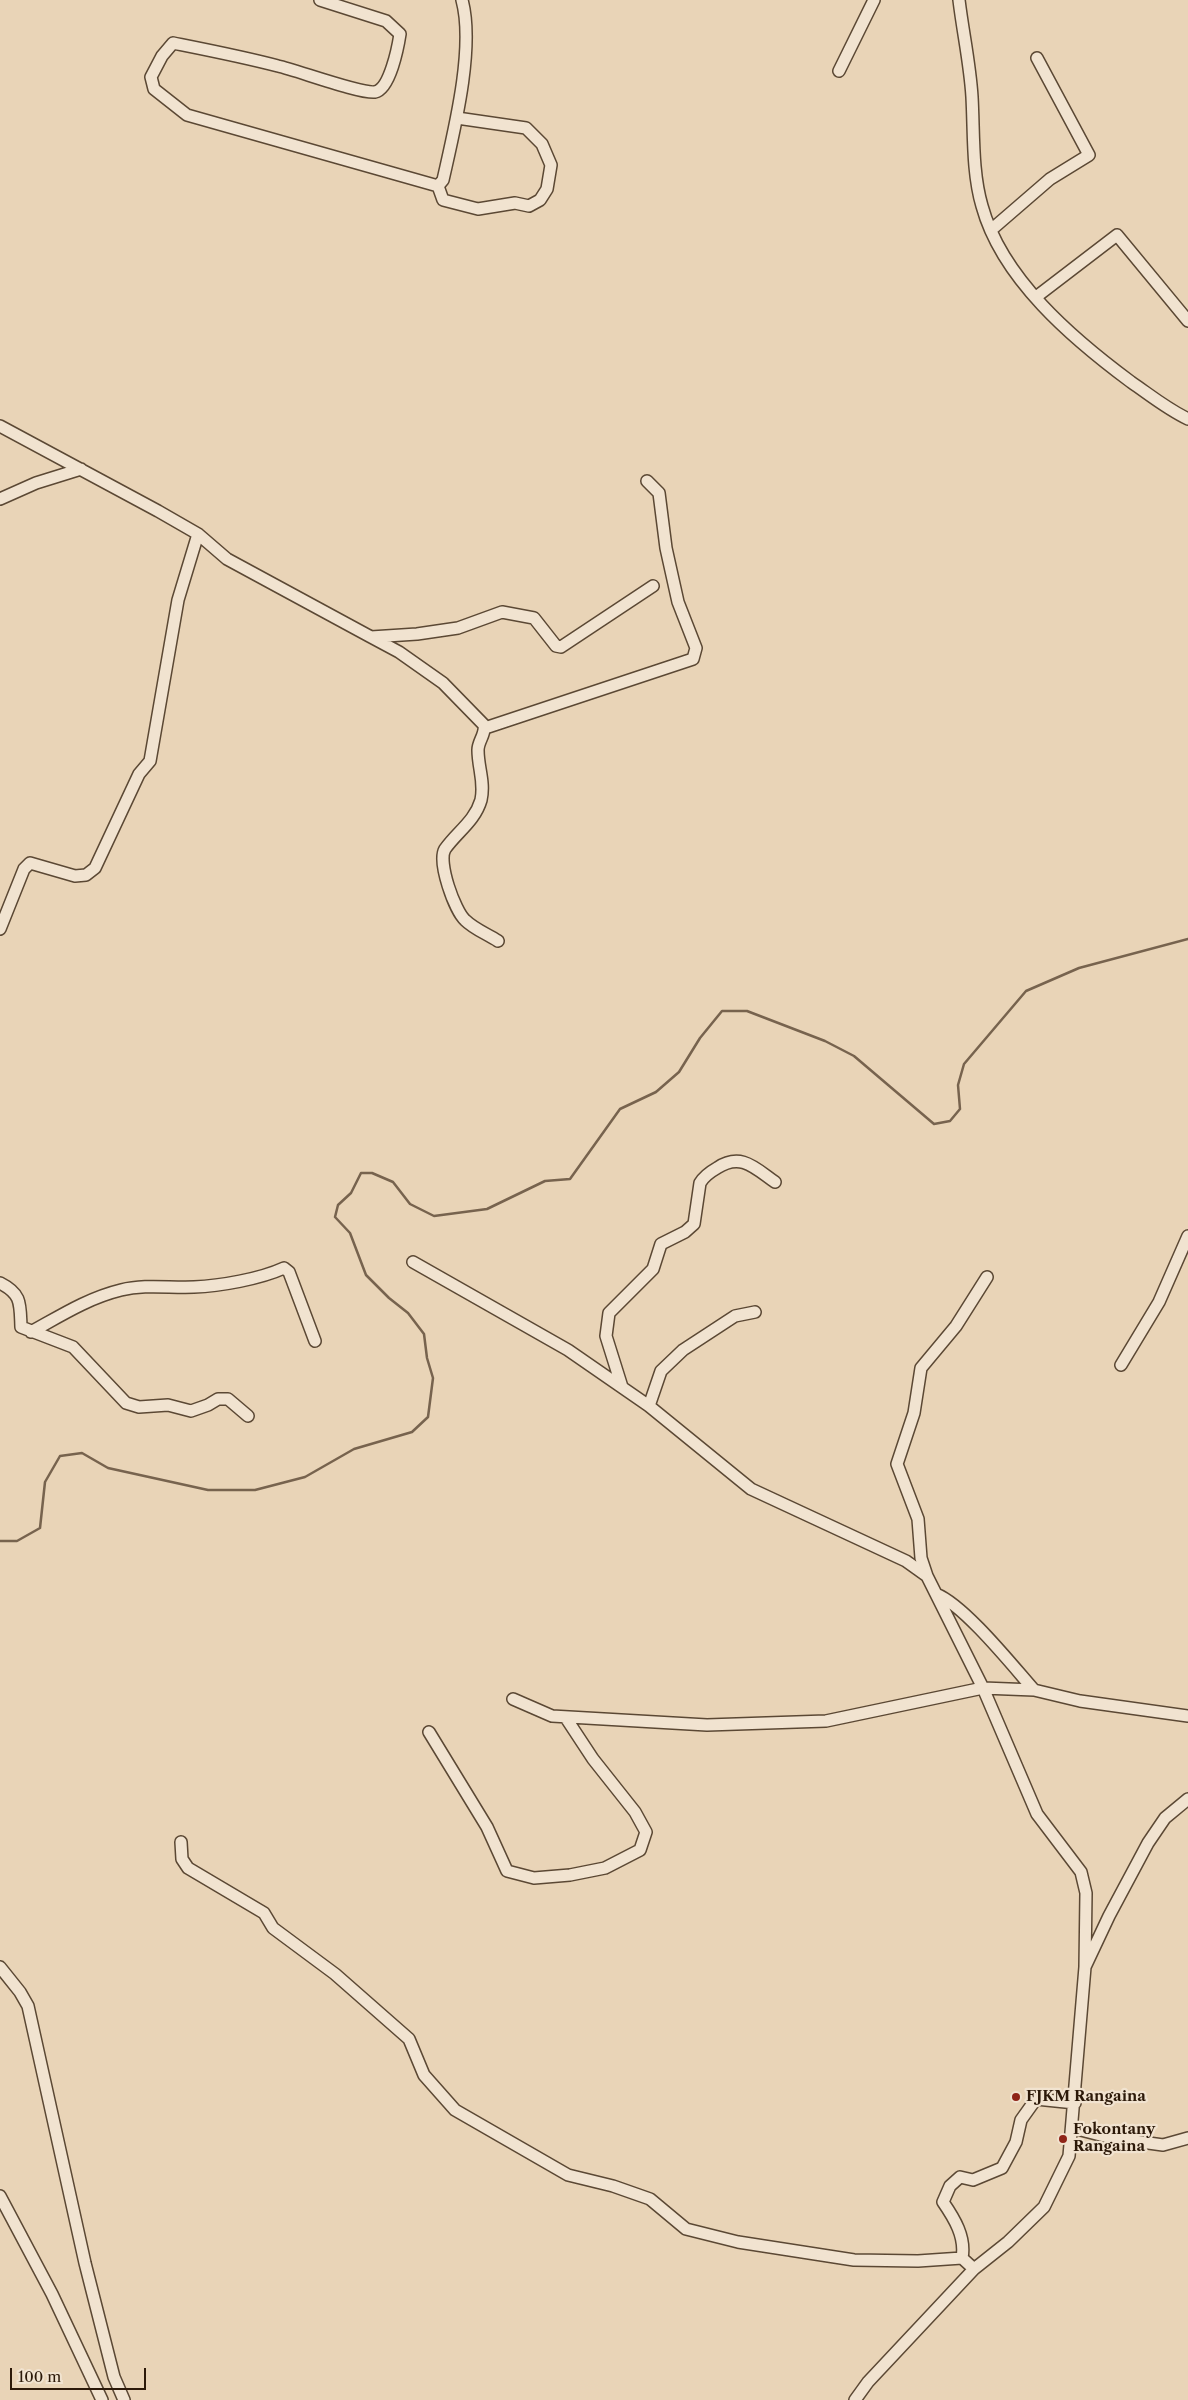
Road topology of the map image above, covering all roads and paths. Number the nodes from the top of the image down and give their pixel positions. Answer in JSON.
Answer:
{"nodes":[{"id":1,"x":320,"y":0,"type":"edge"},
{"id":2,"x":462,"y":0,"type":"edge"},
{"id":3,"x":874,"y":0,"type":"edge"},
{"id":4,"x":959,"y":0,"type":"edge"},
{"id":5,"x":1037,"y":58,"type":"dead end"},
{"id":6,"x":839,"y":71,"type":"dead end"},
{"id":7,"x":457,"y":118,"type":"junction"},
{"id":8,"x":438,"y":186,"type":"junction"},
{"id":9,"x":991,"y":230,"type":"junction"},
{"id":10,"x":1036,"y":297,"type":"junction"},
{"id":11,"x":1188,"y":321,"type":"edge"},
{"id":12,"x":1188,"y":419,"type":"edge"},
{"id":13,"x":0,"y":426,"type":"edge"},
{"id":14,"x":81,"y":468,"type":"junction"},
{"id":15,"x":648,"y":481,"type":"dead end"},
{"id":16,"x":0,"y":499,"type":"edge"},
{"id":17,"x":198,"y":534,"type":"junction"},
{"id":18,"x":653,"y":586,"type":"dead end"},
{"id":19,"x":371,"y":637,"type":"junction"},
{"id":20,"x":485,"y":728,"type":"junction"},
{"id":21,"x":0,"y":929,"type":"edge"},
{"id":22,"x":498,"y":941,"type":"dead end"},
{"id":23,"x":775,"y":1182,"type":"dead end"},
{"id":24,"x":1188,"y":1236,"type":"edge"},
{"id":25,"x":413,"y":1262,"type":"dead end"},
{"id":26,"x":987,"y":1277,"type":"dead end"},
{"id":27,"x":0,"y":1283,"type":"edge"},
{"id":28,"x":755,"y":1312,"type":"dead end"},
{"id":29,"x":31,"y":1332,"type":"junction"},
{"id":30,"x":315,"y":1341,"type":"dead end"},
{"id":31,"x":1121,"y":1365,"type":"dead end"},
{"id":32,"x":622,"y":1387,"type":"junction"},
{"id":33,"x":649,"y":1406,"type":"junction"},
{"id":34,"x":248,"y":1416,"type":"dead end"},
{"id":35,"x":927,"y":1576,"type":"junction"},
{"id":36,"x":936,"y":1594,"type":"junction"},
{"id":37,"x":983,"y":1688,"type":"junction"},
{"id":38,"x":1034,"y":1690,"type":"junction"},
{"id":39,"x":513,"y":1699,"type":"dead end"},
{"id":40,"x":1188,"y":1716,"type":"edge"},
{"id":41,"x":566,"y":1718,"type":"junction"},
{"id":42,"x":429,"y":1732,"type":"dead end"},
{"id":43,"x":1188,"y":1799,"type":"edge"},
{"id":44,"x":181,"y":1842,"type":"dead end"},
{"id":45,"x":0,"y":1967,"type":"edge"},
{"id":46,"x":1085,"y":1967,"type":"junction"},
{"id":47,"x":1075,"y":2103,"type":"junction"},
{"id":48,"x":1073,"y":2128,"type":"junction"},
{"id":49,"x":1188,"y":2138,"type":"edge"},
{"id":50,"x":0,"y":2196,"type":"edge"},
{"id":51,"x":962,"y":2258,"type":"junction"},
{"id":52,"x":974,"y":2269,"type":"junction"},
{"id":53,"x":102,"y":2400,"type":"edge"},
{"id":54,"x":124,"y":2400,"type":"edge"},
{"id":55,"x":855,"y":2400,"type":"edge"}],
"edges":[{"from":1,"to":8,"type":"street"},
{"from":2,"to":7,"type":"street"},
{"from":3,"to":6,"type":"street"},
{"from":4,"to":9,"type":"street"},
{"from":5,"to":9,"type":"street"},
{"from":7,"to":8,"type":"street"},
{"from":7,"to":8,"type":"street"},
{"from":9,"to":10,"type":"street"},
{"from":10,"to":11,"type":"street"},
{"from":10,"to":12,"type":"street"},
{"from":13,"to":14,"type":"street"},
{"from":14,"to":16,"type":"street"},
{"from":14,"to":17,"type":"street"},
{"from":15,"to":20,"type":"street"},
{"from":17,"to":19,"type":"street"},
{"from":17,"to":21,"type":"street"},
{"from":18,"to":19,"type":"street"},
{"from":19,"to":20,"type":"street"},
{"from":20,"to":22,"type":"street"},
{"from":23,"to":32,"type":"street"},
{"from":24,"to":31,"type":"street"},
{"from":25,"to":32,"type":"street"},
{"from":26,"to":35,"type":"street"},
{"from":27,"to":29,"type":"street"},
{"from":28,"to":33,"type":"street"},
{"from":29,"to":30,"type":"street"},
{"from":29,"to":34,"type":"street"},
{"from":32,"to":33,"type":"street"},
{"from":33,"to":35,"type":"street"},
{"from":35,"to":36,"type":"street"},
{"from":36,"to":37,"type":"street"},
{"from":36,"to":38,"type":"street"},
{"from":37,"to":38,"type":"street"},
{"from":37,"to":41,"type":"street"},
{"from":37,"to":46,"type":"street"},
{"from":38,"to":40,"type":"street"},
{"from":39,"to":41,"type":"street"},
{"from":41,"to":42,"type":"street"},
{"from":43,"to":46,"type":"street"},
{"from":44,"to":51,"type":"street"},
{"from":45,"to":54,"type":"street"},
{"from":46,"to":47,"type":"street"},
{"from":47,"to":48,"type":"street"},
{"from":47,"to":51,"type":"street"},
{"from":48,"to":49,"type":"street"},
{"from":48,"to":52,"type":"street"},
{"from":50,"to":53,"type":"street"},
{"from":51,"to":52,"type":"street"},
{"from":52,"to":55,"type":"street"}]}
